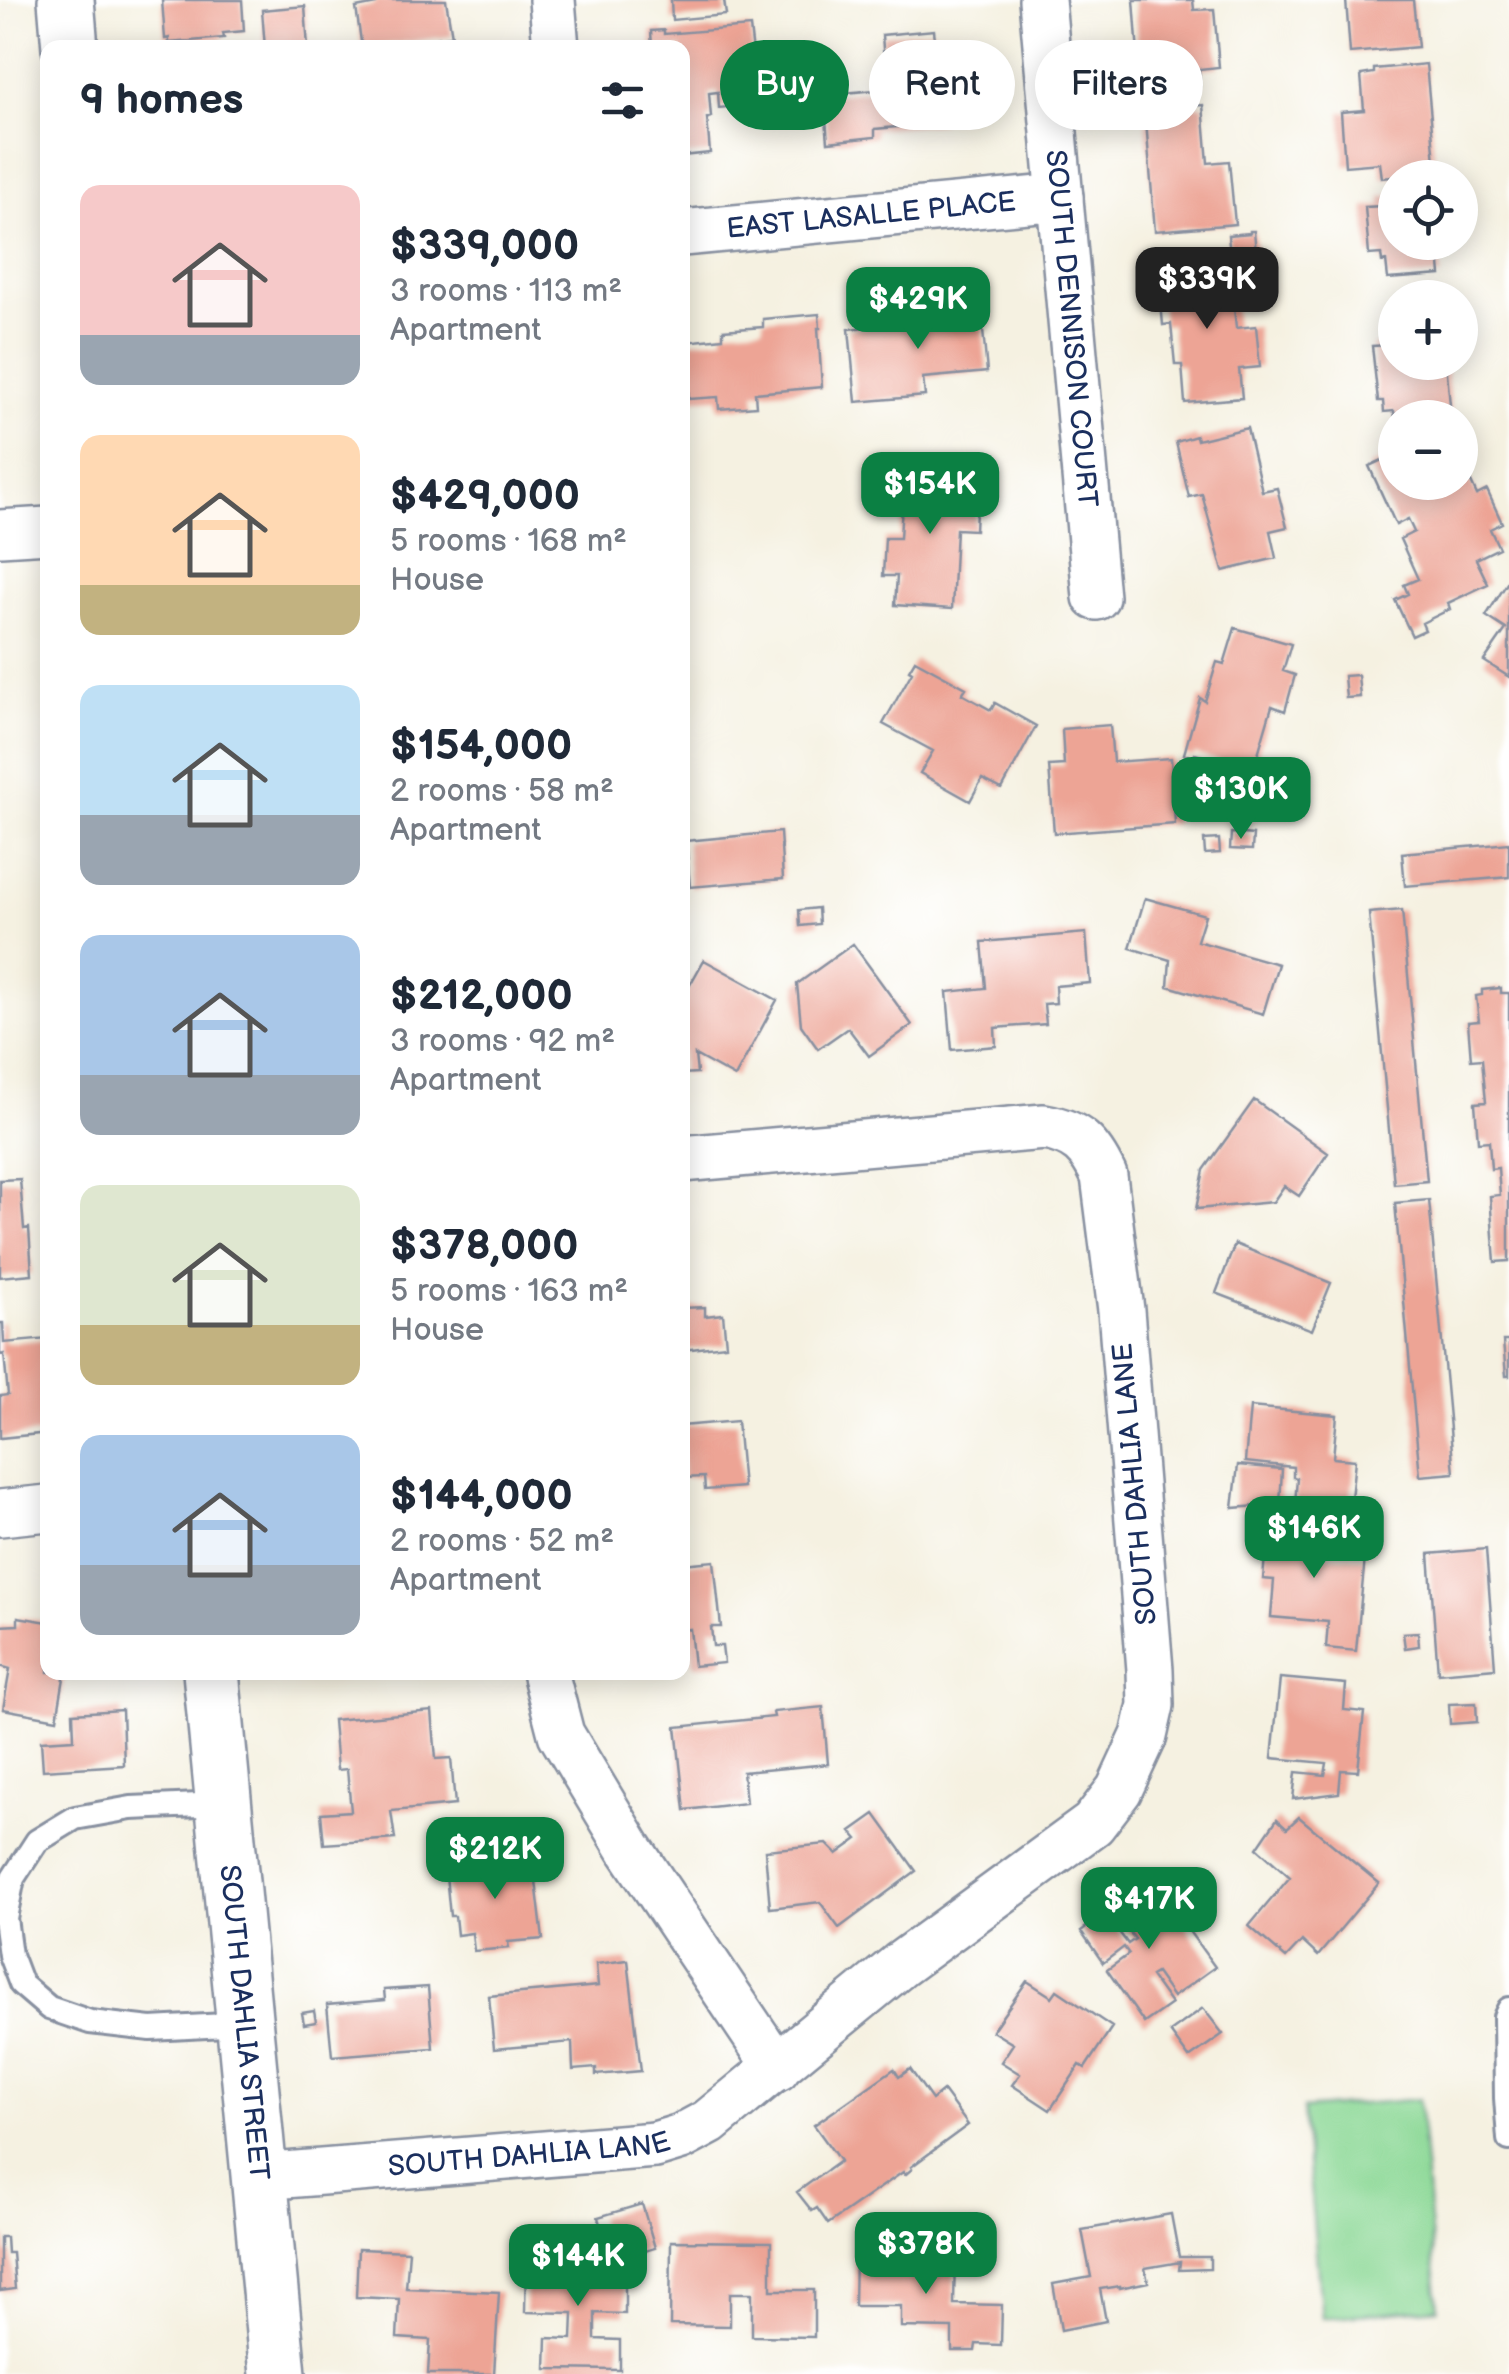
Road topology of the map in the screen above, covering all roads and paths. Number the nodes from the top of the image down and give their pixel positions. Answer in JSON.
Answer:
{"nodes":[{"id":1,"x":66,"y":0,"type":"edge"},
{"id":2,"x":552,"y":0,"type":"edge"},
{"id":3,"x":1042,"y":0,"type":"edge"},
{"id":4,"x":69,"y":40,"type":"edge"},
{"id":5,"x":555,"y":40,"type":"edge"},
{"id":6,"x":1060,"y":197,"type":"junction"},
{"id":7,"x":690,"y":232,"type":"edge"},
{"id":8,"x":40,"y":530,"type":"edge"},
{"id":9,"x":0,"y":533,"type":"edge"},
{"id":10,"x":1096,"y":597,"type":"dead end"},
{"id":11,"x":690,"y":1158,"type":"edge"},
{"id":12,"x":40,"y":1509,"type":"edge"},
{"id":13,"x":0,"y":1512,"type":"edge"},
{"id":14,"x":211,"y":1680,"type":"edge"},
{"id":15,"x":547,"y":1680,"type":"edge"},
{"id":16,"x":222,"y":1804,"type":"junction"},
{"id":17,"x":1509,"y":2009,"type":"edge"},
{"id":18,"x":244,"y":2024,"type":"junction"},
{"id":19,"x":778,"y":2068,"type":"junction"},
{"id":20,"x":1509,"y":2138,"type":"edge"},
{"id":21,"x":260,"y":2177,"type":"junction"},
{"id":22,"x":278,"y":2374,"type":"edge"}],
"edges":[{"from":1,"to":4,"type":"street"},
{"from":2,"to":5,"type":"street"},
{"from":3,"to":6,"type":"street","name":"SOUTH DENNISON COURT"},
{"from":6,"to":7,"type":"street","name":"EAST LASALLE PLACE"},
{"from":6,"to":10,"type":"street","name":"SOUTH DENNISON COURT"},
{"from":8,"to":9,"type":"street"},
{"from":11,"to":19,"type":"street","name":"SOUTH DAHLIA LANE"},
{"from":12,"to":13,"type":"street"},
{"from":14,"to":16,"type":"street","name":"SOUTH DAHLIA STREET"},
{"from":15,"to":19,"type":"street"},
{"from":16,"to":18,"type":"street","name":"SOUTH DAHLIA STREET"},
{"from":16,"to":18,"type":"lane"},
{"from":17,"to":20,"type":"lane"},
{"from":18,"to":21,"type":"street","name":"SOUTH DAHLIA STREET"},
{"from":19,"to":21,"type":"street","name":"SOUTH DAHLIA LANE"},
{"from":21,"to":22,"type":"street","name":"SOUTH DAHLIA STREET"}]}
